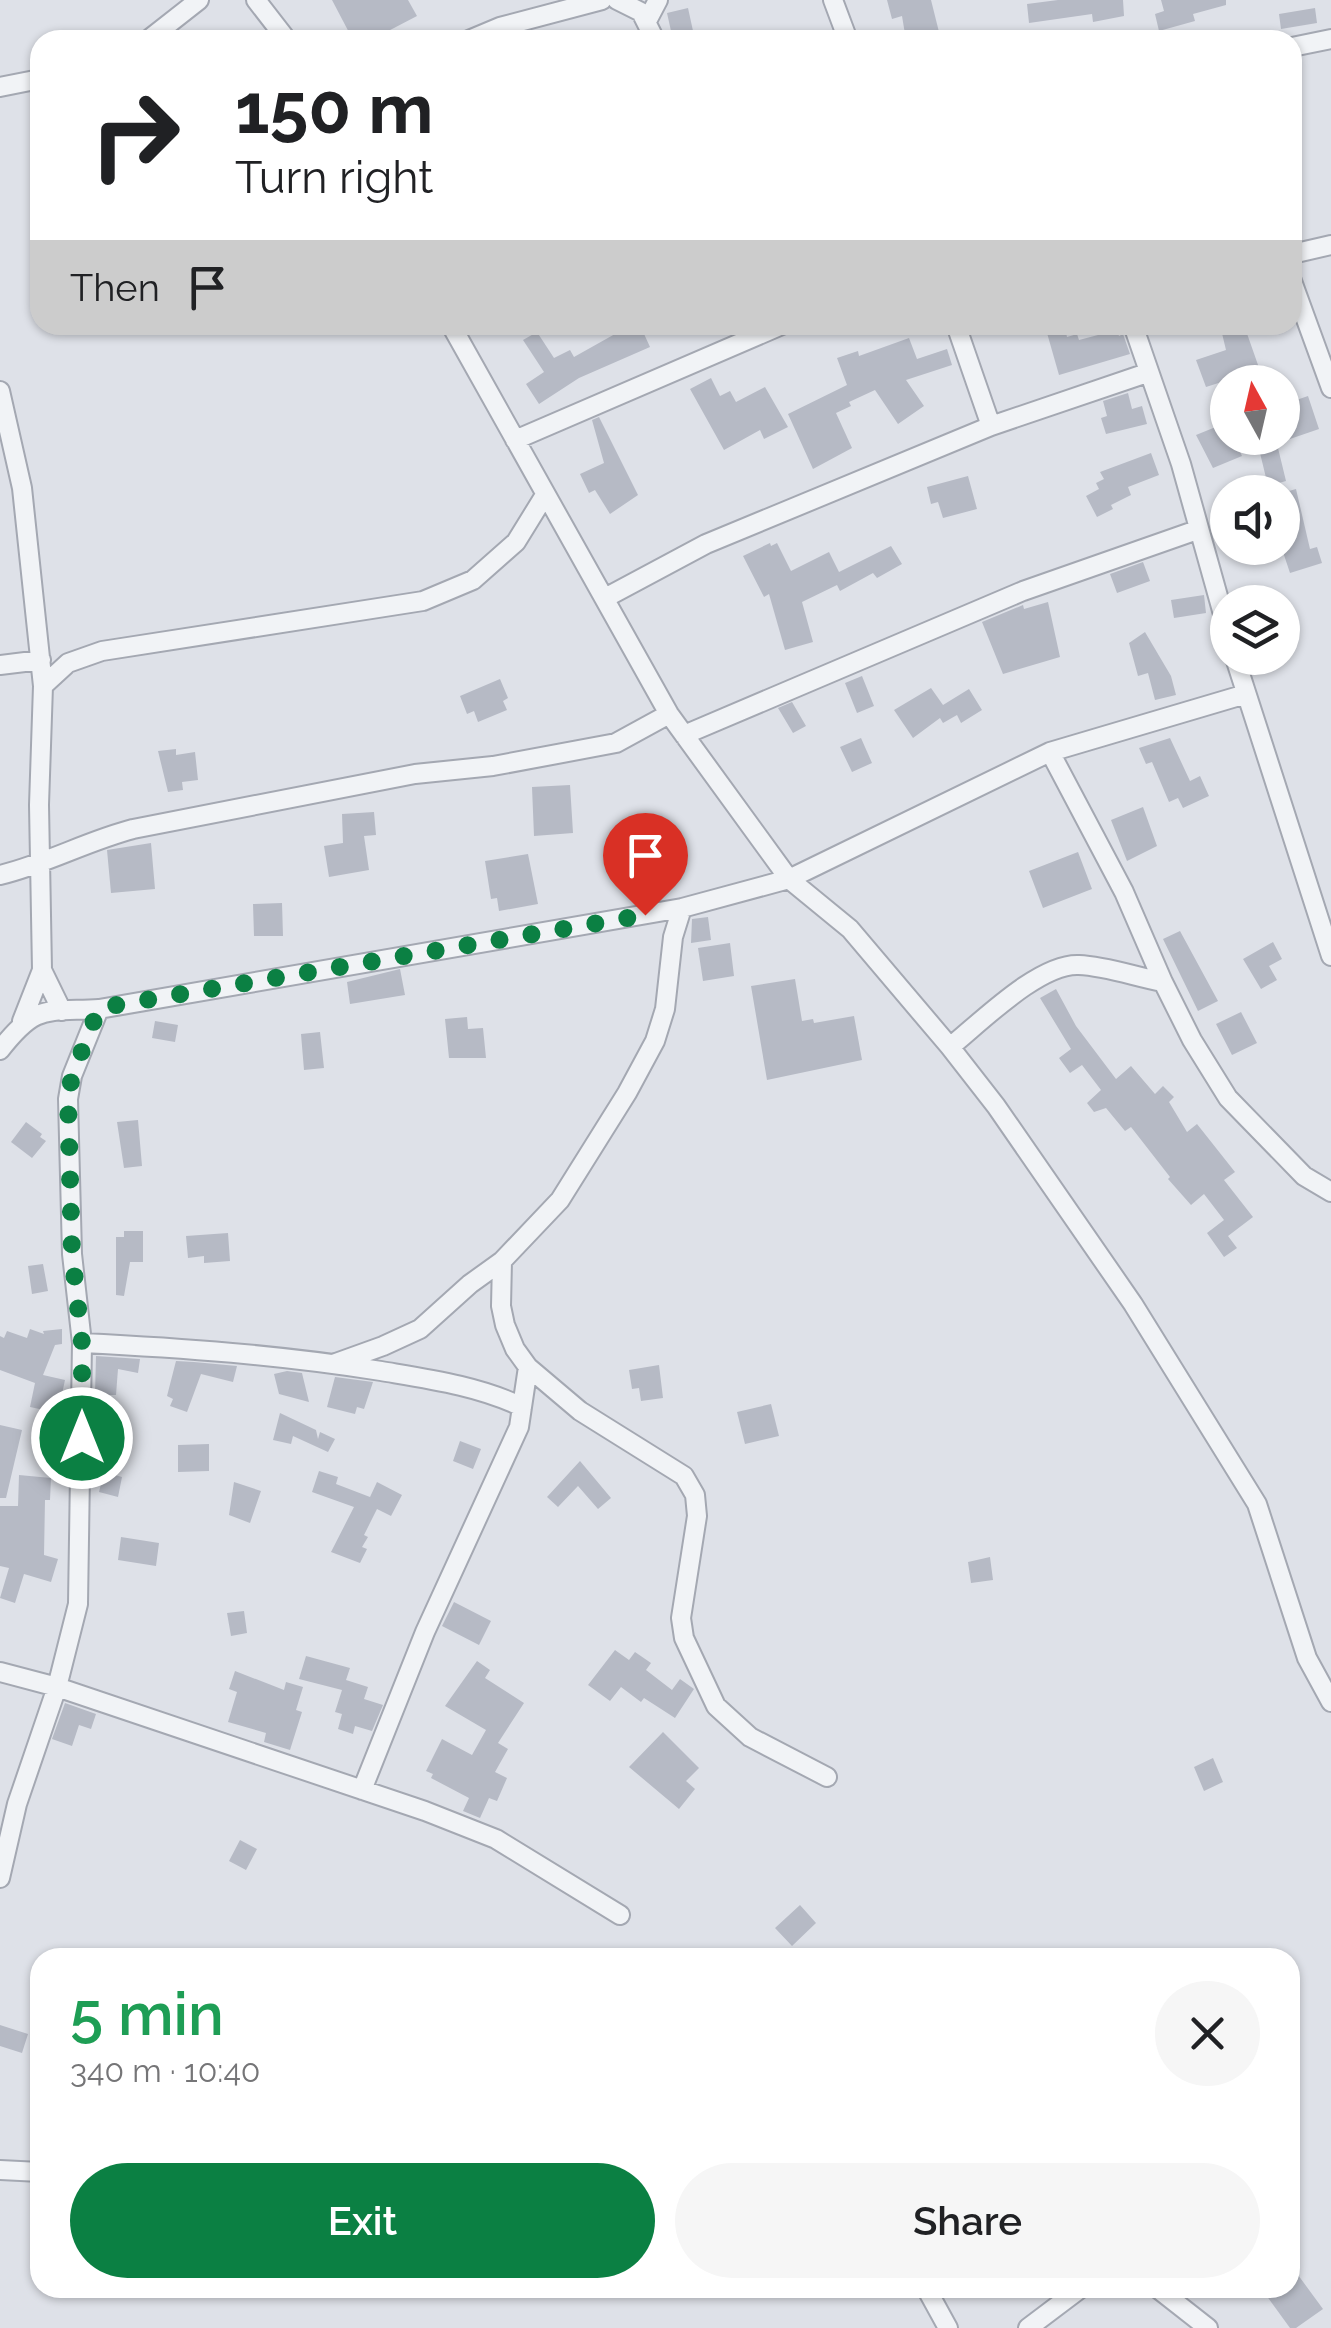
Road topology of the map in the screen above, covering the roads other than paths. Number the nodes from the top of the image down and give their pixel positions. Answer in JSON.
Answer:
{"nodes":[{"id":1,"x":199,"y":0,"type":"edge"},
{"id":2,"x":256,"y":0,"type":"edge"},
{"id":3,"x":602,"y":0,"type":"edge"},
{"id":4,"x":618,"y":0,"type":"edge"},
{"id":5,"x":658,"y":0,"type":"edge"},
{"id":6,"x":833,"y":0,"type":"edge"},
{"id":7,"x":646,"y":21,"type":"junction"},
{"id":8,"x":161,"y":30,"type":"edge"},
{"id":9,"x":279,"y":30,"type":"edge"},
{"id":10,"x":493,"y":30,"type":"edge"},
{"id":11,"x":650,"y":30,"type":"edge"},
{"id":12,"x":844,"y":30,"type":"edge"},
{"id":13,"x":1331,"y":39,"type":"edge"},
{"id":14,"x":1302,"y":45,"type":"edge"},
{"id":15,"x":30,"y":81,"type":"edge"},
{"id":16,"x":0,"y":87,"type":"edge"},
{"id":17,"x":1331,"y":245,"type":"edge"},
{"id":18,"x":1302,"y":252,"type":"edge"},
{"id":19,"x":1302,"y":308,"type":"edge"},
{"id":20,"x":457,"y":335,"type":"edge"},
{"id":21,"x":759,"y":335,"type":"edge"},
{"id":22,"x":959,"y":335,"type":"edge"},
{"id":23,"x":1136,"y":335,"type":"edge"},
{"id":24,"x":1147,"y":372,"type":"junction"},
{"id":25,"x":1331,"y":388,"type":"edge"},
{"id":26,"x":0,"y":391,"type":"edge"},
{"id":27,"x":991,"y":426,"type":"junction"},
{"id":28,"x":515,"y":440,"type":"junction"},
{"id":29,"x":545,"y":495,"type":"junction"},
{"id":30,"x":1197,"y":530,"type":"junction"},
{"id":31,"x":1214,"y":585,"type":"edge"},
{"id":32,"x":606,"y":598,"type":"junction"},
{"id":33,"x":41,"y":660,"type":"junction"},
{"id":34,"x":0,"y":664,"type":"edge"},
{"id":35,"x":1240,"y":675,"type":"edge"},
{"id":36,"x":42,"y":686,"type":"junction"},
{"id":37,"x":1246,"y":694,"type":"junction"},
{"id":38,"x":669,"y":714,"type":"junction"},
{"id":39,"x":684,"y":734,"type":"junction"},
{"id":40,"x":1050,"y":752,"type":"junction"},
{"id":41,"x":40,"y":865,"type":"junction"},
{"id":42,"x":0,"y":875,"type":"edge"},
{"id":43,"x":789,"y":879,"type":"junction"},
{"id":44,"x":682,"y":908,"type":"junction"},
{"id":45,"x":1331,"y":956,"type":"edge"},
{"id":46,"x":42,"y":970,"type":"junction"},
{"id":47,"x":1163,"y":982,"type":"junction"},
{"id":48,"x":99,"y":1008,"type":"junction"},
{"id":49,"x":62,"y":1011,"type":"junction"},
{"id":50,"x":22,"y":1021,"type":"junction"},
{"id":51,"x":950,"y":1047,"type":"junction"},
{"id":52,"x":0,"y":1050,"type":"edge"},
{"id":53,"x":1331,"y":1192,"type":"edge"},
{"id":54,"x":502,"y":1261,"type":"junction"},
{"id":55,"x":82,"y":1343,"type":"junction"},
{"id":56,"x":333,"y":1364,"type":"junction"},
{"id":57,"x":528,"y":1368,"type":"junction"},
{"id":58,"x":522,"y":1408,"type":"junction"},
{"id":59,"x":0,"y":1672,"type":"edge"},
{"id":60,"x":57,"y":1687,"type":"junction"},
{"id":61,"x":1331,"y":1702,"type":"edge"},
{"id":62,"x":828,"y":1777,"type":"dead end"},
{"id":63,"x":362,"y":1790,"type":"junction"},
{"id":64,"x":0,"y":1878,"type":"edge"},
{"id":65,"x":620,"y":1915,"type":"dead end"},
{"id":66,"x":0,"y":2170,"type":"edge"},
{"id":67,"x":30,"y":2172,"type":"edge"},
{"id":68,"x":932,"y":2298,"type":"edge"},
{"id":69,"x":1068,"y":2298,"type":"edge"},
{"id":70,"x":1170,"y":2298,"type":"edge"},
{"id":71,"x":948,"y":2328,"type":"edge"},
{"id":72,"x":1028,"y":2328,"type":"edge"},
{"id":73,"x":1208,"y":2328,"type":"edge"}],
"edges":[{"from":1,"to":8,"type":"street"},
{"from":2,"to":9,"type":"street"},
{"from":3,"to":10,"type":"street"},
{"from":4,"to":7,"type":"street"},
{"from":5,"to":7,"type":"street"},
{"from":6,"to":12,"type":"street"},
{"from":7,"to":11,"type":"street"},
{"from":13,"to":14,"type":"street"},
{"from":15,"to":16,"type":"street"},
{"from":17,"to":18,"type":"street"},
{"from":19,"to":25,"type":"street"},
{"from":20,"to":28,"type":"street"},
{"from":21,"to":28,"type":"street"},
{"from":22,"to":27,"type":"street"},
{"from":23,"to":24,"type":"street"},
{"from":24,"to":27,"type":"street"},
{"from":24,"to":30,"type":"street"},
{"from":26,"to":33,"type":"street"},
{"from":27,"to":32,"type":"street"},
{"from":28,"to":29,"type":"street"},
{"from":29,"to":32,"type":"street"},
{"from":29,"to":36,"type":"street"},
{"from":30,"to":31,"type":"street"},
{"from":30,"to":39,"type":"street"},
{"from":32,"to":38,"type":"street"},
{"from":33,"to":34,"type":"street"},
{"from":33,"to":36,"type":"street"},
{"from":35,"to":37,"type":"street"},
{"from":36,"to":41,"type":"street"},
{"from":37,"to":40,"type":"street"},
{"from":37,"to":45,"type":"street"},
{"from":38,"to":39,"type":"street"},
{"from":38,"to":41,"type":"street"},
{"from":39,"to":43,"type":"street"},
{"from":40,"to":43,"type":"street"},
{"from":40,"to":47,"type":"street"},
{"from":41,"to":42,"type":"street"},
{"from":41,"to":46,"type":"street"},
{"from":43,"to":44,"type":"street"},
{"from":43,"to":51,"type":"street"},
{"from":44,"to":48,"type":"street"},
{"from":44,"to":54,"type":"street"},
{"from":46,"to":49,"type":"street"},
{"from":46,"to":50,"type":"street"},
{"from":47,"to":51,"type":"street"},
{"from":47,"to":53,"type":"street"},
{"from":48,"to":49,"type":"street"},
{"from":48,"to":55,"type":"street"},
{"from":49,"to":50,"type":"street"},
{"from":50,"to":52,"type":"street"},
{"from":51,"to":61,"type":"street"},
{"from":54,"to":56,"type":"street"},
{"from":54,"to":57,"type":"street"},
{"from":55,"to":56,"type":"street"},
{"from":55,"to":60,"type":"street"},
{"from":56,"to":58,"type":"street"},
{"from":57,"to":58,"type":"street"},
{"from":57,"to":62,"type":"street"},
{"from":58,"to":63,"type":"street"},
{"from":59,"to":60,"type":"street"},
{"from":60,"to":63,"type":"street"},
{"from":60,"to":64,"type":"street"},
{"from":63,"to":65,"type":"street"},
{"from":66,"to":67,"type":"street"},
{"from":68,"to":71,"type":"street"},
{"from":69,"to":72,"type":"street"},
{"from":70,"to":73,"type":"street"}]}
